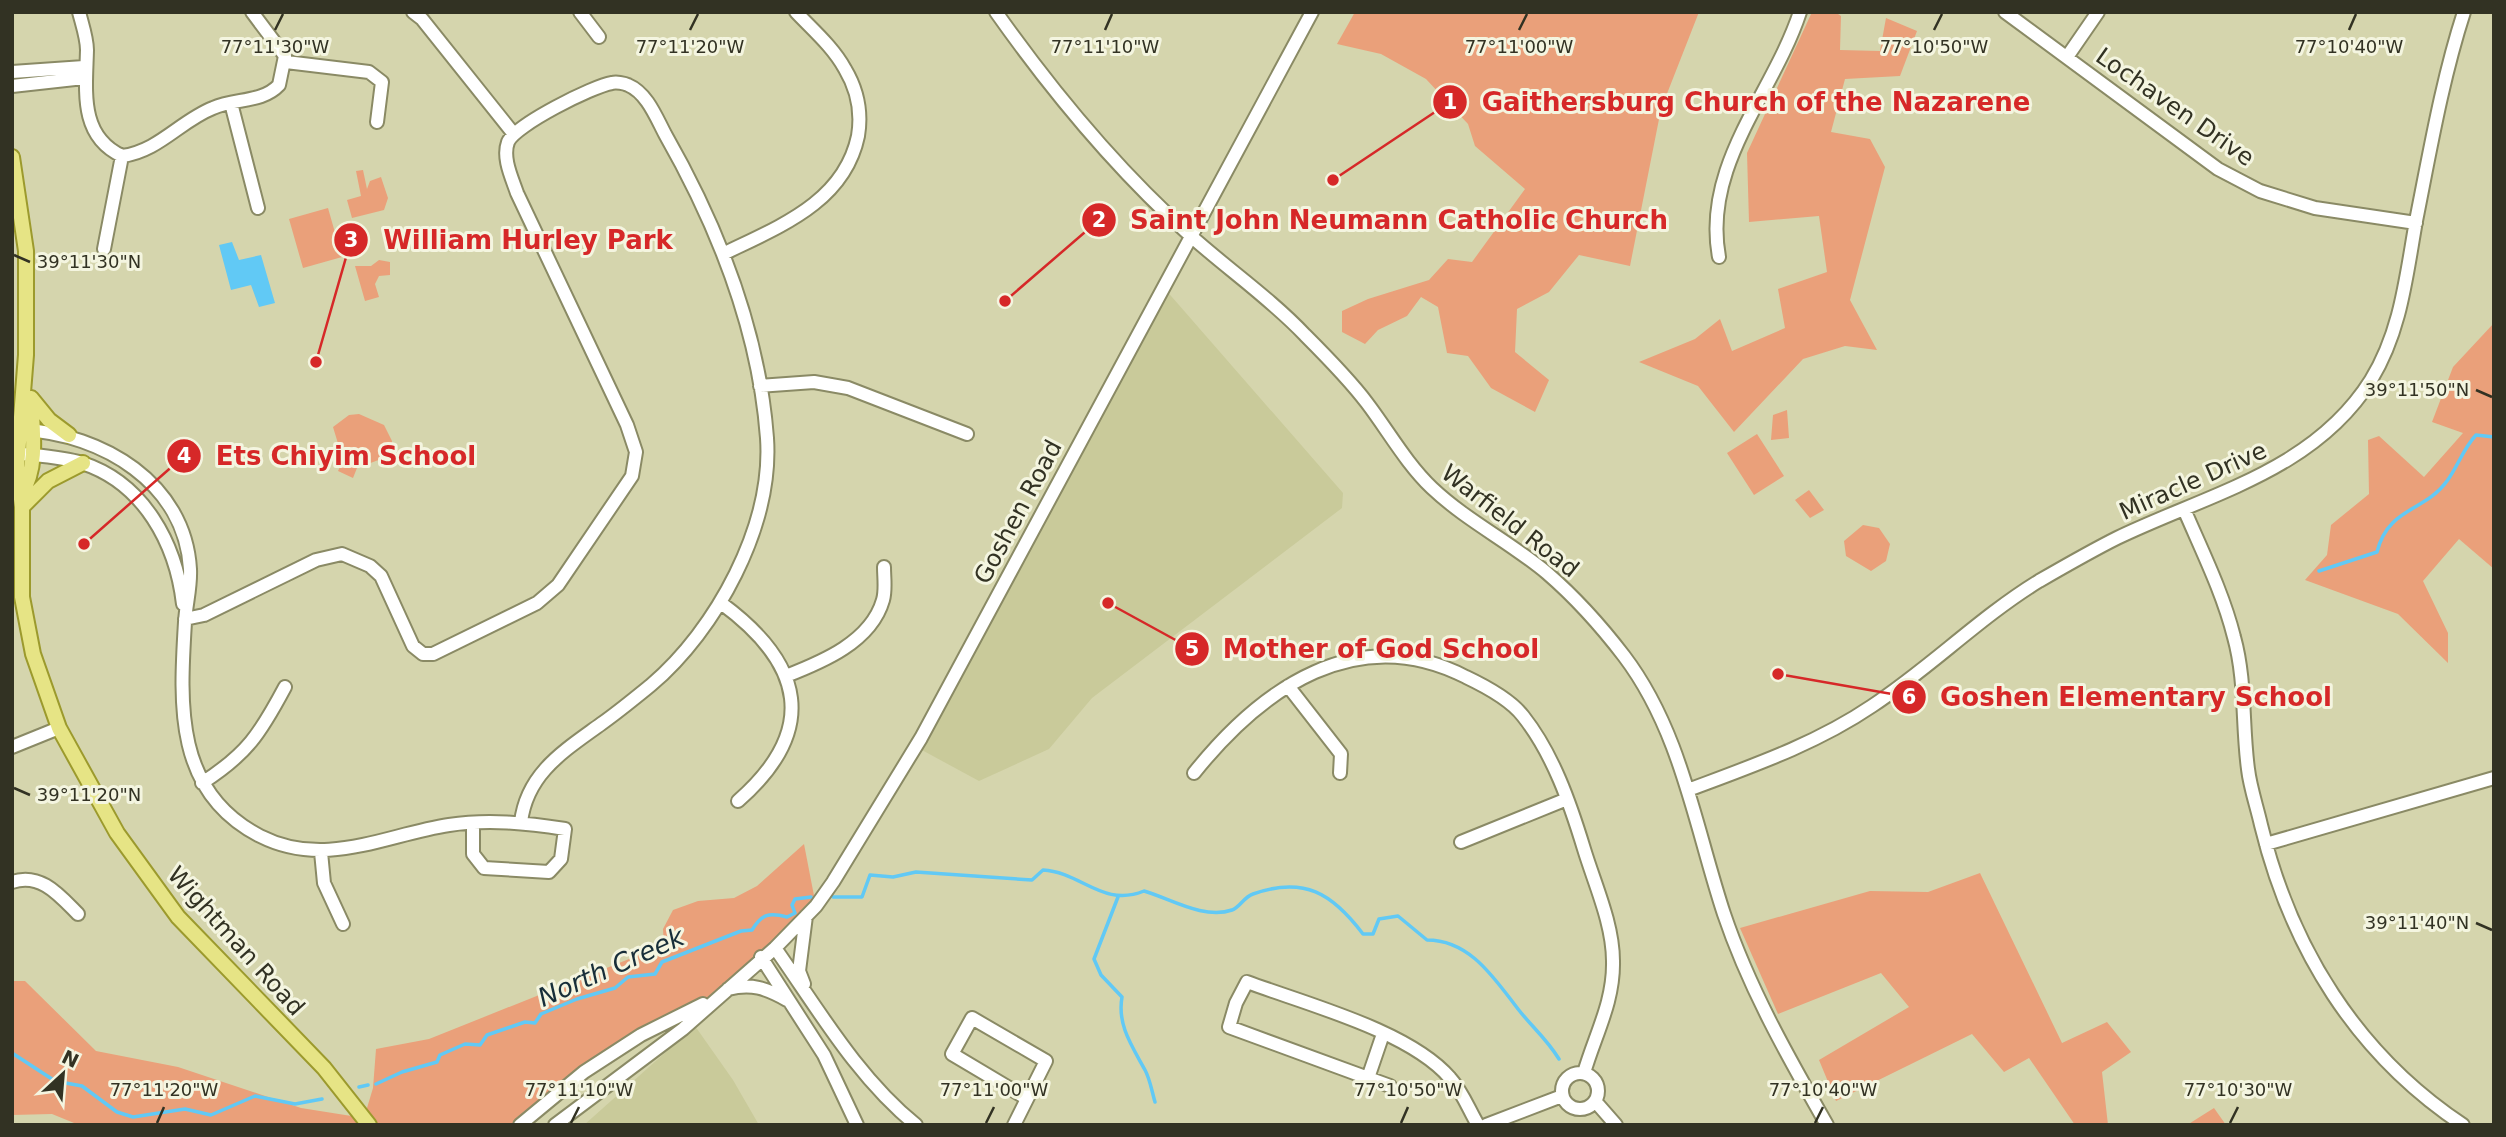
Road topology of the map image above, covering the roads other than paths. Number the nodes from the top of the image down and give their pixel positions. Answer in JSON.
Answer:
{"nodes":[{"id":1,"x":79,"y":12,"type":"edge"},
{"id":2,"x":252,"y":12,"type":"edge"},
{"id":3,"x":580,"y":12,"type":"edge"},
{"id":4,"x":796,"y":12,"type":"edge"},
{"id":5,"x":996,"y":12,"type":"edge"},
{"id":6,"x":1312,"y":12,"type":"edge"},
{"id":7,"x":1800,"y":12,"type":"edge"},
{"id":8,"x":2005,"y":12,"type":"edge"},
{"id":9,"x":2098,"y":12,"type":"edge"},
{"id":10,"x":2464,"y":12,"type":"edge"},
{"id":11,"x":422,"y":14,"type":"edge"},
{"id":12,"x":599,"y":37,"type":"dead end"},
{"id":13,"x":2067,"y":57,"type":"junction"},
{"id":14,"x":286,"y":62,"type":"junction"},
{"id":15,"x":12,"y":72,"type":"edge"},
{"id":16,"x":84,"y":73,"type":"junction"},
{"id":17,"x":12,"y":86,"type":"edge"},
{"id":18,"x":231,"y":103,"type":"junction"},
{"id":19,"x":377,"y":122,"type":"dead end"},
{"id":20,"x":513,"y":133,"type":"junction"},
{"id":21,"x":122,"y":156,"type":"junction"},
{"id":22,"x":12,"y":157,"type":"edge"},
{"id":23,"x":258,"y":208,"type":"dead end"},
{"id":24,"x":2416,"y":223,"type":"junction"},
{"id":25,"x":1190,"y":236,"type":"junction"},
{"id":26,"x":104,"y":249,"type":"dead end"},
{"id":27,"x":723,"y":254,"type":"junction"},
{"id":28,"x":1719,"y":257,"type":"dead end"},
{"id":29,"x":760,"y":386,"type":"junction"},
{"id":30,"x":22,"y":395,"type":"edge"},
{"id":31,"x":22,"y":430,"type":"edge"},
{"id":32,"x":967,"y":433,"type":"dead end"},
{"id":33,"x":69,"y":435,"type":"junction"},
{"id":34,"x":21,"y":454,"type":"edge"},
{"id":35,"x":83,"y":463,"type":"junction"},
{"id":36,"x":18,"y":497,"type":"edge"},
{"id":37,"x":2184,"y":509,"type":"junction"},
{"id":38,"x":884,"y":567,"type":"dead end"},
{"id":39,"x":721,"y":603,"type":"junction"},
{"id":40,"x":185,"y":619,"type":"junction"},
{"id":41,"x":786,"y":676,"type":"junction"},
{"id":42,"x":1288,"y":686,"type":"junction"},
{"id":43,"x":285,"y":687,"type":"dead end"},
{"id":44,"x":59,"y":728,"type":"junction"},
{"id":45,"x":12,"y":747,"type":"edge"},
{"id":46,"x":1194,"y":773,"type":"dead end"},
{"id":47,"x":1340,"y":774,"type":"dead end"},
{"id":48,"x":2494,"y":778,"type":"edge"},
{"id":49,"x":202,"y":783,"type":"junction"},
{"id":50,"x":1688,"y":790,"type":"junction"},
{"id":51,"x":1567,"y":799,"type":"junction"},
{"id":52,"x":737,"y":801,"type":"dead end"},
{"id":53,"x":521,"y":822,"type":"junction"},
{"id":54,"x":473,"y":823,"type":"junction"},
{"id":55,"x":1461,"y":842,"type":"dead end"},
{"id":56,"x":2266,"y":844,"type":"junction"},
{"id":57,"x":321,"y":852,"type":"junction"},
{"id":58,"x":12,"y":882,"type":"edge"},
{"id":59,"x":78,"y":914,"type":"dead end"},
{"id":60,"x":806,"y":916,"type":"junction"},
{"id":61,"x":343,"y":924,"type":"dead end"},
{"id":62,"x":775,"y":948,"type":"junction"},
{"id":63,"x":761,"y":957,"type":"junction"},
{"id":64,"x":728,"y":989,"type":"junction"},
{"id":65,"x":807,"y":994,"type":"junction"},
{"id":66,"x":716,"y":998,"type":"junction"},
{"id":67,"x":788,"y":1001,"type":"junction"},
{"id":68,"x":1383,"y":1034,"type":"junction"},
{"id":69,"x":1584,"y":1073,"type":"junction"},
{"id":70,"x":1368,"y":1078,"type":"junction"},
{"id":71,"x":1390,"y":1086,"type":"dead end"},
{"id":72,"x":1562,"y":1096,"type":"junction"},
{"id":73,"x":1026,"y":1098,"type":"junction"},
{"id":74,"x":1595,"y":1101,"type":"junction"},
{"id":75,"x":369,"y":1125,"type":"edge"},
{"id":76,"x":520,"y":1125,"type":"edge"},
{"id":77,"x":555,"y":1125,"type":"edge"},
{"id":78,"x":857,"y":1125,"type":"edge"},
{"id":79,"x":916,"y":1125,"type":"edge"},
{"id":80,"x":1014,"y":1125,"type":"edge"},
{"id":81,"x":1478,"y":1125,"type":"edge"},
{"id":82,"x":1486,"y":1125,"type":"edge"},
{"id":83,"x":1616,"y":1125,"type":"edge"},
{"id":84,"x":1827,"y":1125,"type":"edge"},
{"id":85,"x":2463,"y":1125,"type":"edge"}],
"edges":[{"from":1,"to":16,"type":"street"},
{"from":2,"to":14,"type":"street"},
{"from":3,"to":12,"type":"street"},
{"from":4,"to":27,"type":"street"},
{"from":5,"to":25,"type":"street","name":"Warfield Road"},
{"from":6,"to":25,"type":"street","name":"Goshen Road"},
{"from":7,"to":28,"type":"street"},
{"from":8,"to":13,"type":"street","name":"Lochaven Drive"},
{"from":9,"to":13,"type":"street"},
{"from":10,"to":24,"type":"street","name":"Miracle Drive"},
{"from":11,"to":20,"type":"street"},
{"from":13,"to":24,"type":"street","name":"Lochaven Drive"},
{"from":14,"to":18,"type":"street"},
{"from":14,"to":19,"type":"street"},
{"from":15,"to":16,"type":"street"},
{"from":16,"to":17,"type":"street"},
{"from":16,"to":21,"type":"street"},
{"from":18,"to":21,"type":"street"},
{"from":18,"to":23,"type":"street"},
{"from":20,"to":27,"type":"street"},
{"from":20,"to":40,"type":"street"},
{"from":21,"to":26,"type":"street"},
{"from":22,"to":30,"type":"main road","name":"Wightman Road"},
{"from":24,"to":37,"type":"street","name":"Miracle Drive"},
{"from":25,"to":50,"type":"street","name":"Warfield Road"},
{"from":25,"to":60,"type":"street","name":"Goshen Road"},
{"from":27,"to":29,"type":"street"},
{"from":29,"to":32,"type":"street"},
{"from":29,"to":39,"type":"street"},
{"from":30,"to":31,"type":"main road","name":"Wightman Road"},
{"from":30,"to":33,"type":"main road"},
{"from":31,"to":33,"type":"street"},
{"from":31,"to":34,"type":"main road","name":"Wightman Road"},
{"from":33,"to":40,"type":"street"},
{"from":34,"to":35,"type":"street"},
{"from":34,"to":36,"type":"main road","name":"Wightman Road"},
{"from":35,"to":36,"type":"main road"},
{"from":35,"to":40,"type":"street"},
{"from":36,"to":44,"type":"main road","name":"Wightman Road"},
{"from":37,"to":50,"type":"street","name":"Miracle Drive"},
{"from":37,"to":56,"type":"street"},
{"from":38,"to":41,"type":"street"},
{"from":39,"to":41,"type":"street"},
{"from":39,"to":53,"type":"street"},
{"from":40,"to":49,"type":"street"},
{"from":41,"to":52,"type":"street"},
{"from":42,"to":46,"type":"street"},
{"from":42,"to":47,"type":"street"},
{"from":42,"to":51,"type":"street"},
{"from":43,"to":49,"type":"street"},
{"from":44,"to":45,"type":"street"},
{"from":44,"to":75,"type":"main road","name":"Wightman Road"},
{"from":48,"to":56,"type":"street"},
{"from":49,"to":57,"type":"street"},
{"from":50,"to":84,"type":"street","name":"Warfield Road"},
{"from":51,"to":55,"type":"street"},
{"from":51,"to":69,"type":"street"},
{"from":53,"to":54,"type":"street"},
{"from":53,"to":54,"type":"street"},
{"from":54,"to":57,"type":"street"},
{"from":56,"to":85,"type":"street"},
{"from":57,"to":61,"type":"street"},
{"from":58,"to":59,"type":"street"},
{"from":60,"to":62,"type":"street","name":"Goshen Road"},
{"from":60,"to":65,"type":"street"},
{"from":62,"to":63,"type":"street","name":"Goshen Road"},
{"from":62,"to":65,"type":"street"},
{"from":63,"to":64,"type":"street","name":"Goshen Road"},
{"from":63,"to":67,"type":"street"},
{"from":64,"to":66,"type":"street","name":"Goshen Road"},
{"from":64,"to":67,"type":"street"},
{"from":65,"to":79,"type":"street"},
{"from":66,"to":76,"type":"street","name":"Goshen Road"},
{"from":66,"to":77,"type":"street","name":"Goshen Road"},
{"from":67,"to":78,"type":"street"},
{"from":68,"to":70,"type":"street"},
{"from":68,"to":70,"type":"street"},
{"from":68,"to":81,"type":"street"},
{"from":69,"to":72,"type":"street"},
{"from":69,"to":74,"type":"street"},
{"from":70,"to":71,"type":"street"},
{"from":72,"to":74,"type":"street"},
{"from":72,"to":82,"type":"street"},
{"from":73,"to":73,"type":"street"},
{"from":73,"to":80,"type":"street"},
{"from":74,"to":83,"type":"street"}]}
